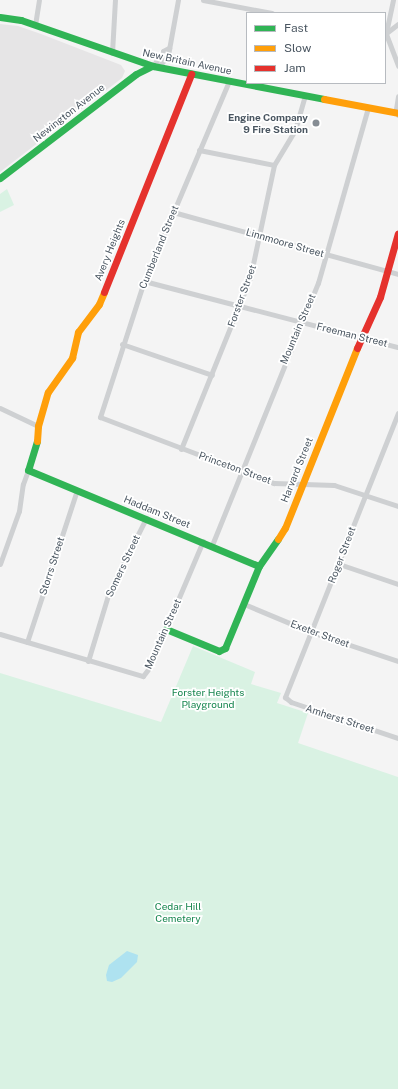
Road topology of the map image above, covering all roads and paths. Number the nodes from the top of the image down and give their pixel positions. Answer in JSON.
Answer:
{"nodes":[{"id":1,"x":39,"y":0,"type":"edge"},
{"id":2,"x":115,"y":0,"type":"edge"},
{"id":3,"x":178,"y":0,"type":"edge"},
{"id":4,"x":203,"y":0,"type":"edge"},
{"id":5,"x":393,"y":0,"type":"edge"},
{"id":6,"x":267,"y":12,"type":"edge"},
{"id":7,"x":0,"y":17,"type":"edge"},
{"id":8,"x":398,"y":24,"type":"edge"},
{"id":9,"x":35,"y":25,"type":"junction"},
{"id":10,"x":386,"y":30,"type":"edge"},
{"id":11,"x":386,"y":33,"type":"edge"},
{"id":12,"x":386,"y":36,"type":"edge"},
{"id":13,"x":112,"y":53,"type":"junction"},
{"id":14,"x":153,"y":66,"type":"junction"},
{"id":15,"x":398,"y":66,"type":"edge"},
{"id":16,"x":191,"y":74,"type":"junction"},
{"id":17,"x":229,"y":81,"type":"junction"},
{"id":18,"x":305,"y":96,"type":"junction"},
{"id":19,"x":398,"y":96,"type":"edge"},
{"id":20,"x":368,"y":108,"type":"junction"},
{"id":21,"x":398,"y":114,"type":"edge"},
{"id":22,"x":199,"y":150,"type":"junction"},
{"id":23,"x":274,"y":165,"type":"junction"},
{"id":24,"x":0,"y":178,"type":"edge"},
{"id":25,"x":173,"y":212,"type":"junction"},
{"id":26,"x":398,"y":233,"type":"edge"},
{"id":27,"x":260,"y":235,"type":"junction"},
{"id":28,"x":328,"y":255,"type":"junction"},
{"id":29,"x":387,"y":271,"type":"junction"},
{"id":30,"x":398,"y":274,"type":"edge"},
{"id":31,"x":144,"y":281,"type":"junction"},
{"id":32,"x":238,"y":306,"type":"junction"},
{"id":33,"x":300,"y":322,"type":"junction"},
{"id":34,"x":361,"y":337,"type":"junction"},
{"id":35,"x":122,"y":344,"type":"junction"},
{"id":36,"x":398,"y":347,"type":"edge"},
{"id":37,"x":212,"y":375,"type":"junction"},
{"id":38,"x":0,"y":408,"type":"edge"},
{"id":39,"x":398,"y":413,"type":"edge"},
{"id":40,"x":100,"y":417,"type":"joint"},
{"id":41,"x":396,"y":422,"type":"edge"},
{"id":42,"x":38,"y":426,"type":"junction"},
{"id":43,"x":181,"y":449,"type":"junction"},
{"id":44,"x":28,"y":470,"type":"junction"},
{"id":45,"x":240,"y":471,"type":"junction"},
{"id":46,"x":303,"y":483,"type":"junction"},
{"id":47,"x":77,"y":490,"type":"junction"},
{"id":48,"x":365,"y":495,"type":"junction"},
{"id":49,"x":398,"y":506,"type":"edge"},
{"id":50,"x":146,"y":518,"type":"junction"},
{"id":51,"x":203,"y":541,"type":"junction"},
{"id":52,"x":212,"y":545,"type":"junction"},
{"id":53,"x":0,"y":564,"type":"edge"},
{"id":54,"x":339,"y":564,"type":"junction"},
{"id":55,"x":259,"y":566,"type":"junction"},
{"id":56,"x":398,"y":584,"type":"edge"},
{"id":57,"x":244,"y":604,"type":"junction"},
{"id":58,"x":166,"y":630,"type":"junction"},
{"id":59,"x":311,"y":632,"type":"junction"},
{"id":60,"x":0,"y":634,"type":"edge"},
{"id":61,"x":27,"y":642,"type":"junction"},
{"id":62,"x":88,"y":661,"type":"junction"},
{"id":63,"x":398,"y":661,"type":"edge"},
{"id":64,"x":285,"y":697,"type":"joint"},
{"id":65,"x":398,"y":738,"type":"edge"}],
"edges":[{"from":1,"to":9,"type":"street"},
{"from":2,"to":13,"type":"street"},
{"from":3,"to":14,"type":"street"},
{"from":4,"to":6,"type":"street"},
{"from":5,"to":10,"type":"street"},
{"from":7,"to":9,"type":"street","name":"New Britain Avenue"},
{"from":8,"to":11,"type":"street"},
{"from":9,"to":13,"type":"street","name":"New Britain Avenue"},
{"from":12,"to":15,"type":"street"},
{"from":13,"to":14,"type":"street","name":"New Britain Avenue"},
{"from":14,"to":16,"type":"street","name":"New Britain Avenue"},
{"from":14,"to":24,"type":"street","name":"Newington Avenue"},
{"from":16,"to":17,"type":"street","name":"New Britain Avenue"},
{"from":16,"to":42,"type":"street","name":"Avery Heights"},
{"from":17,"to":18,"type":"street","name":"New Britain Avenue"},
{"from":17,"to":22,"type":"street","name":"Cumberland Street"},
{"from":18,"to":20,"type":"street","name":"New Britain Avenue"},
{"from":18,"to":23,"type":"street","name":"Forster Street"},
{"from":19,"to":21,"type":"street"},
{"from":20,"to":21,"type":"street","name":"New Britain Avenue"},
{"from":20,"to":28,"type":"street","name":"Mountain Street"},
{"from":22,"to":23,"type":"street"},
{"from":22,"to":25,"type":"street","name":"Cumberland Street"},
{"from":23,"to":27,"type":"street","name":"Forster Street"},
{"from":25,"to":27,"type":"street","name":"Linnmoore Street"},
{"from":25,"to":31,"type":"street","name":"Cumberland Street"},
{"from":26,"to":29,"type":"street","name":"Harvard Street"},
{"from":27,"to":28,"type":"street","name":"Linnmoore Street"},
{"from":27,"to":32,"type":"street","name":"Forster Street"},
{"from":28,"to":29,"type":"street","name":"Linnmoore Street"},
{"from":28,"to":33,"type":"street","name":"Mountain Street"},
{"from":29,"to":30,"type":"street","name":"Linnmoore Street"},
{"from":29,"to":34,"type":"street","name":"Harvard Street"},
{"from":31,"to":32,"type":"street","name":"Freeman Street"},
{"from":31,"to":35,"type":"street","name":"Cumberland Street"},
{"from":32,"to":33,"type":"street","name":"Freeman Street"},
{"from":32,"to":37,"type":"street","name":"Forster Street"},
{"from":33,"to":34,"type":"street","name":"Freeman Street"},
{"from":33,"to":45,"type":"street","name":"Mountain Street"},
{"from":34,"to":36,"type":"street","name":"Freeman Street"},
{"from":34,"to":46,"type":"street","name":"Harvard Street"},
{"from":35,"to":37,"type":"street"},
{"from":35,"to":40,"type":"street","name":"Cumberland Street"},
{"from":37,"to":43,"type":"street","name":"Forster Street"},
{"from":38,"to":42,"type":"street"},
{"from":39,"to":41,"type":"street","name":"Roger Street"},
{"from":40,"to":43,"type":"street","name":"Princeton Street"},
{"from":41,"to":48,"type":"street","name":"Roger Street"},
{"from":42,"to":44,"type":"street","name":"Avery Heights"},
{"from":43,"to":45,"type":"street","name":"Princeton Street"},
{"from":44,"to":47,"type":"street","name":"Haddam Street"},
{"from":44,"to":53,"type":"street","name":"Avery Heights"},
{"from":45,"to":46,"type":"street","name":"Princeton Street"},
{"from":45,"to":52,"type":"street","name":"Mountain Street"},
{"from":46,"to":48,"type":"street","name":"Princeton Street"},
{"from":46,"to":55,"type":"street","name":"Harvard Street"},
{"from":47,"to":50,"type":"street","name":"Haddam Street"},
{"from":47,"to":61,"type":"street","name":"Storrs Street"},
{"from":48,"to":49,"type":"street","name":"Princeton Street"},
{"from":48,"to":54,"type":"street","name":"Roger Street"},
{"from":50,"to":51,"type":"street","name":"Haddam Street"},
{"from":50,"to":62,"type":"street","name":"Somers Street"},
{"from":51,"to":52,"type":"street","name":"Haddam Street"},
{"from":51,"to":58,"type":"street","name":"Mountain Street"},
{"from":52,"to":55,"type":"street","name":"Haddam Street"},
{"from":54,"to":56,"type":"street"},
{"from":54,"to":59,"type":"street","name":"Roger Street"},
{"from":55,"to":57,"type":"street","name":"Harvard Street"},
{"from":57,"to":58,"type":"street","name":"Harvard Street"},
{"from":57,"to":59,"type":"street","name":"Exeter Street"},
{"from":58,"to":62,"type":"street","name":"Mountain Street"},
{"from":59,"to":63,"type":"street","name":"Exeter Street"},
{"from":59,"to":64,"type":"street","name":"Roger Street"},
{"from":60,"to":61,"type":"street","name":"Mountain Street"},
{"from":61,"to":62,"type":"street","name":"Mountain Street"},
{"from":64,"to":65,"type":"street","name":"Amherst Street"}]}
